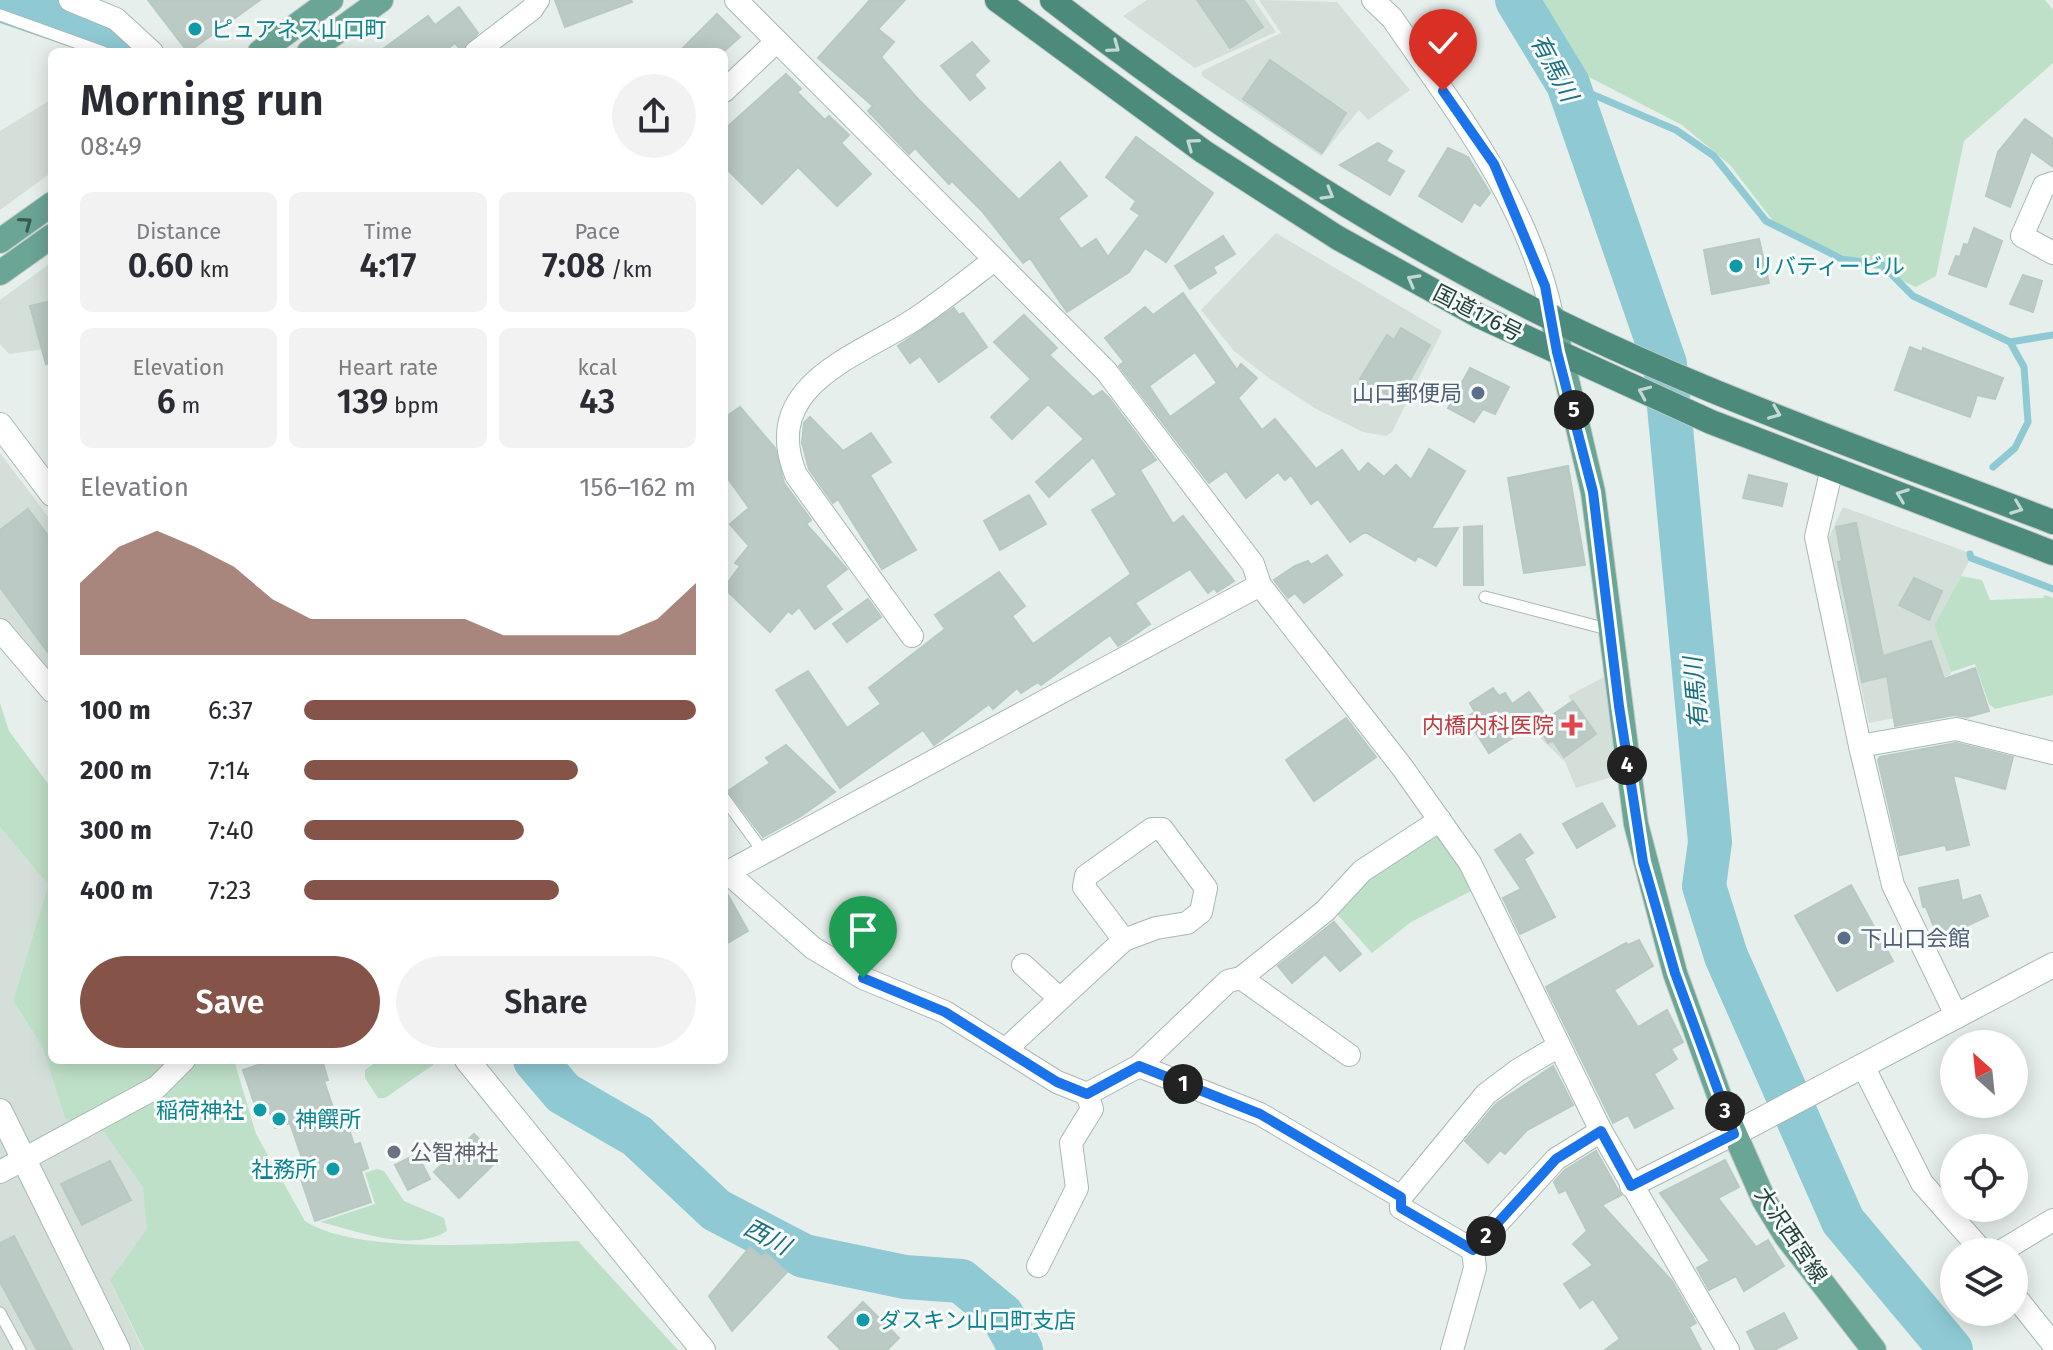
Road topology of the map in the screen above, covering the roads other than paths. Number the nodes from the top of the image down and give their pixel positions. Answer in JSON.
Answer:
{"nodes":[{"id":1,"x":70,"y":0,"type":"edge"},
{"id":2,"x":331,"y":0,"type":"edge"},
{"id":3,"x":381,"y":0,"type":"edge"},
{"id":4,"x":538,"y":0,"type":"edge"},
{"id":5,"x":736,"y":0,"type":"edge"},
{"id":6,"x":997,"y":0,"type":"edge"},
{"id":7,"x":1052,"y":0,"type":"edge"},
{"id":8,"x":1373,"y":0,"type":"edge"},
{"id":9,"x":0,"y":15,"type":"edge"},
{"id":10,"x":777,"y":41,"type":"junction"},
{"id":11,"x":92,"y":48,"type":"edge"},
{"id":12,"x":148,"y":48,"type":"edge"},
{"id":13,"x":265,"y":48,"type":"edge"},
{"id":14,"x":315,"y":48,"type":"edge"},
{"id":15,"x":481,"y":48,"type":"edge"},
{"id":16,"x":728,"y":87,"type":"edge"},
{"id":17,"x":2053,"y":183,"type":"edge"},
{"id":18,"x":48,"y":207,"type":"edge"},
{"id":19,"x":48,"y":239,"type":"edge"},
{"id":20,"x":0,"y":241,"type":"edge"},
{"id":21,"x":2053,"y":253,"type":"edge"},
{"id":22,"x":994,"y":260,"type":"junction"},
{"id":23,"x":0,"y":273,"type":"edge"},
{"id":24,"x":1562,"y":322,"type":"junction"},
{"id":25,"x":1567,"y":357,"type":"junction"},
{"id":26,"x":0,"y":425,"type":"edge"},
{"id":27,"x":1832,"y":468,"type":"junction"},
{"id":28,"x":48,"y":489,"type":"edge"},
{"id":29,"x":2053,"y":522,"type":"edge"},
{"id":30,"x":2053,"y":553,"type":"edge"},
{"id":31,"x":1260,"y":585,"type":"junction"},
{"id":32,"x":1485,"y":597,"type":"dead end"},
{"id":33,"x":0,"y":630,"type":"edge"},
{"id":34,"x":1611,"y":630,"type":"junction"},
{"id":35,"x":912,"y":636,"type":"dead end"},
{"id":36,"x":48,"y":686,"type":"edge"},
{"id":37,"x":1860,"y":746,"type":"junction"},
{"id":38,"x":2053,"y":753,"type":"edge"},
{"id":39,"x":728,"y":804,"type":"edge"},
{"id":40,"x":1440,"y":820,"type":"junction"},
{"id":41,"x":764,"y":853,"type":"junction"},
{"id":42,"x":728,"y":872,"type":"edge"},
{"id":43,"x":728,"y":875,"type":"edge"},
{"id":44,"x":1124,"y":940,"type":"junction"},
{"id":45,"x":1023,"y":965,"type":"dead end"},
{"id":46,"x":2053,"y":965,"type":"edge"},
{"id":47,"x":1241,"y":978,"type":"junction"},
{"id":48,"x":1059,"y":998,"type":"junction"},
{"id":49,"x":1957,"y":1017,"type":"junction"},
{"id":50,"x":1559,"y":1046,"type":"junction"},
{"id":51,"x":1007,"y":1048,"type":"junction"},
{"id":52,"x":1349,"y":1055,"type":"dead end"},
{"id":53,"x":180,"y":1064,"type":"edge"},
{"id":54,"x":470,"y":1064,"type":"edge"},
{"id":55,"x":1139,"y":1066,"type":"junction"},
{"id":56,"x":1863,"y":1066,"type":"junction"},
{"id":57,"x":1087,"y":1094,"type":"junction"},
{"id":58,"x":0,"y":1111,"type":"edge"},
{"id":59,"x":1742,"y":1130,"type":"junction"},
{"id":60,"x":1601,"y":1131,"type":"junction"},
{"id":61,"x":22,"y":1160,"type":"junction"},
{"id":62,"x":0,"y":1172,"type":"edge"},
{"id":63,"x":1631,"y":1186,"type":"junction"},
{"id":64,"x":1401,"y":1197,"type":"junction"},
{"id":65,"x":2053,"y":1220,"type":"edge"},
{"id":66,"x":1971,"y":1238,"type":"edge"},
{"id":67,"x":2023,"y":1238,"type":"edge"},
{"id":68,"x":1473,"y":1250,"type":"junction"},
{"id":69,"x":1038,"y":1266,"type":"dead end"},
{"id":70,"x":0,"y":1313,"type":"edge"},
{"id":71,"x":2028,"y":1313,"type":"edge"},
{"id":72,"x":2053,"y":1344,"type":"edge"},
{"id":73,"x":20,"y":1350,"type":"edge"},
{"id":74,"x":118,"y":1350,"type":"edge"},
{"id":75,"x":703,"y":1350,"type":"edge"},
{"id":76,"x":1452,"y":1350,"type":"edge"},
{"id":77,"x":1728,"y":1350,"type":"edge"},
{"id":78,"x":1874,"y":1350,"type":"edge"}],
"edges":[{"from":1,"to":12,"type":"street"},
{"from":2,"to":13,"type":"main road"},
{"from":3,"to":14,"type":"main road"},
{"from":4,"to":15,"type":"street"},
{"from":5,"to":10,"type":"street"},
{"from":25,"to":6,"type":"highway","name":"国道176号","one_way":true},
{"from":7,"to":24,"type":"highway","name":"国道176号","one_way":true},
{"from":8,"to":24,"type":"street"},
{"from":9,"to":11,"type":"lane"},
{"from":10,"to":16,"type":"street"},
{"from":10,"to":22,"type":"street"},
{"from":17,"to":21,"type":"street"},
{"from":20,"to":18,"type":"main road","one_way":true},
{"from":19,"to":23,"type":"main road"},
{"from":22,"to":31,"type":"street"},
{"from":22,"to":35,"type":"street"},
{"from":24,"to":25,"type":"main road","name":"大沢西宮線"},
{"from":24,"to":29,"type":"highway","name":"国道176号","one_way":true},
{"from":27,"to":25,"type":"highway","name":"国道176号","one_way":true},
{"from":25,"to":34,"type":"main road","name":"大沢西宮線"},
{"from":26,"to":28,"type":"street"},
{"from":30,"to":27,"type":"highway","name":"国道176号","one_way":true},
{"from":27,"to":37,"type":"street"},
{"from":31,"to":40,"type":"street"},
{"from":31,"to":41,"type":"street"},
{"from":32,"to":34,"type":"lane"},
{"from":33,"to":36,"type":"street"},
{"from":34,"to":59,"type":"main road","name":"大沢西宮線"},
{"from":37,"to":38,"type":"street"},
{"from":37,"to":49,"type":"street"},
{"from":39,"to":41,"type":"lane"},
{"from":40,"to":47,"type":"street"},
{"from":40,"to":50,"type":"street"},
{"from":41,"to":42,"type":"street"},
{"from":43,"to":51,"type":"street"},
{"from":44,"to":44,"type":"street"},
{"from":44,"to":48,"type":"street"},
{"from":45,"to":48,"type":"street"},
{"from":46,"to":49,"type":"street"},
{"from":47,"to":52,"type":"street"},
{"from":47,"to":55,"type":"street"},
{"from":48,"to":51,"type":"street"},
{"from":49,"to":56,"type":"street"},
{"from":50,"to":60,"type":"street"},
{"from":50,"to":64,"type":"street"},
{"from":51,"to":57,"type":"street"},
{"from":53,"to":61,"type":"street"},
{"from":54,"to":75,"type":"street"},
{"from":55,"to":57,"type":"street"},
{"from":55,"to":64,"type":"street"},
{"from":56,"to":59,"type":"street"},
{"from":56,"to":66,"type":"street"},
{"from":57,"to":69,"type":"street"},
{"from":58,"to":61,"type":"street"},
{"from":59,"to":63,"type":"street"},
{"from":59,"to":78,"type":"main road","name":"大沢西宮線"},
{"from":60,"to":63,"type":"street"},
{"from":60,"to":68,"type":"street"},
{"from":61,"to":62,"type":"street"},
{"from":61,"to":74,"type":"street"},
{"from":63,"to":77,"type":"street"},
{"from":64,"to":68,"type":"street"},
{"from":65,"to":67,"type":"street"},
{"from":68,"to":76,"type":"street"},
{"from":70,"to":73,"type":"lane"},
{"from":71,"to":72,"type":"street"}]}
